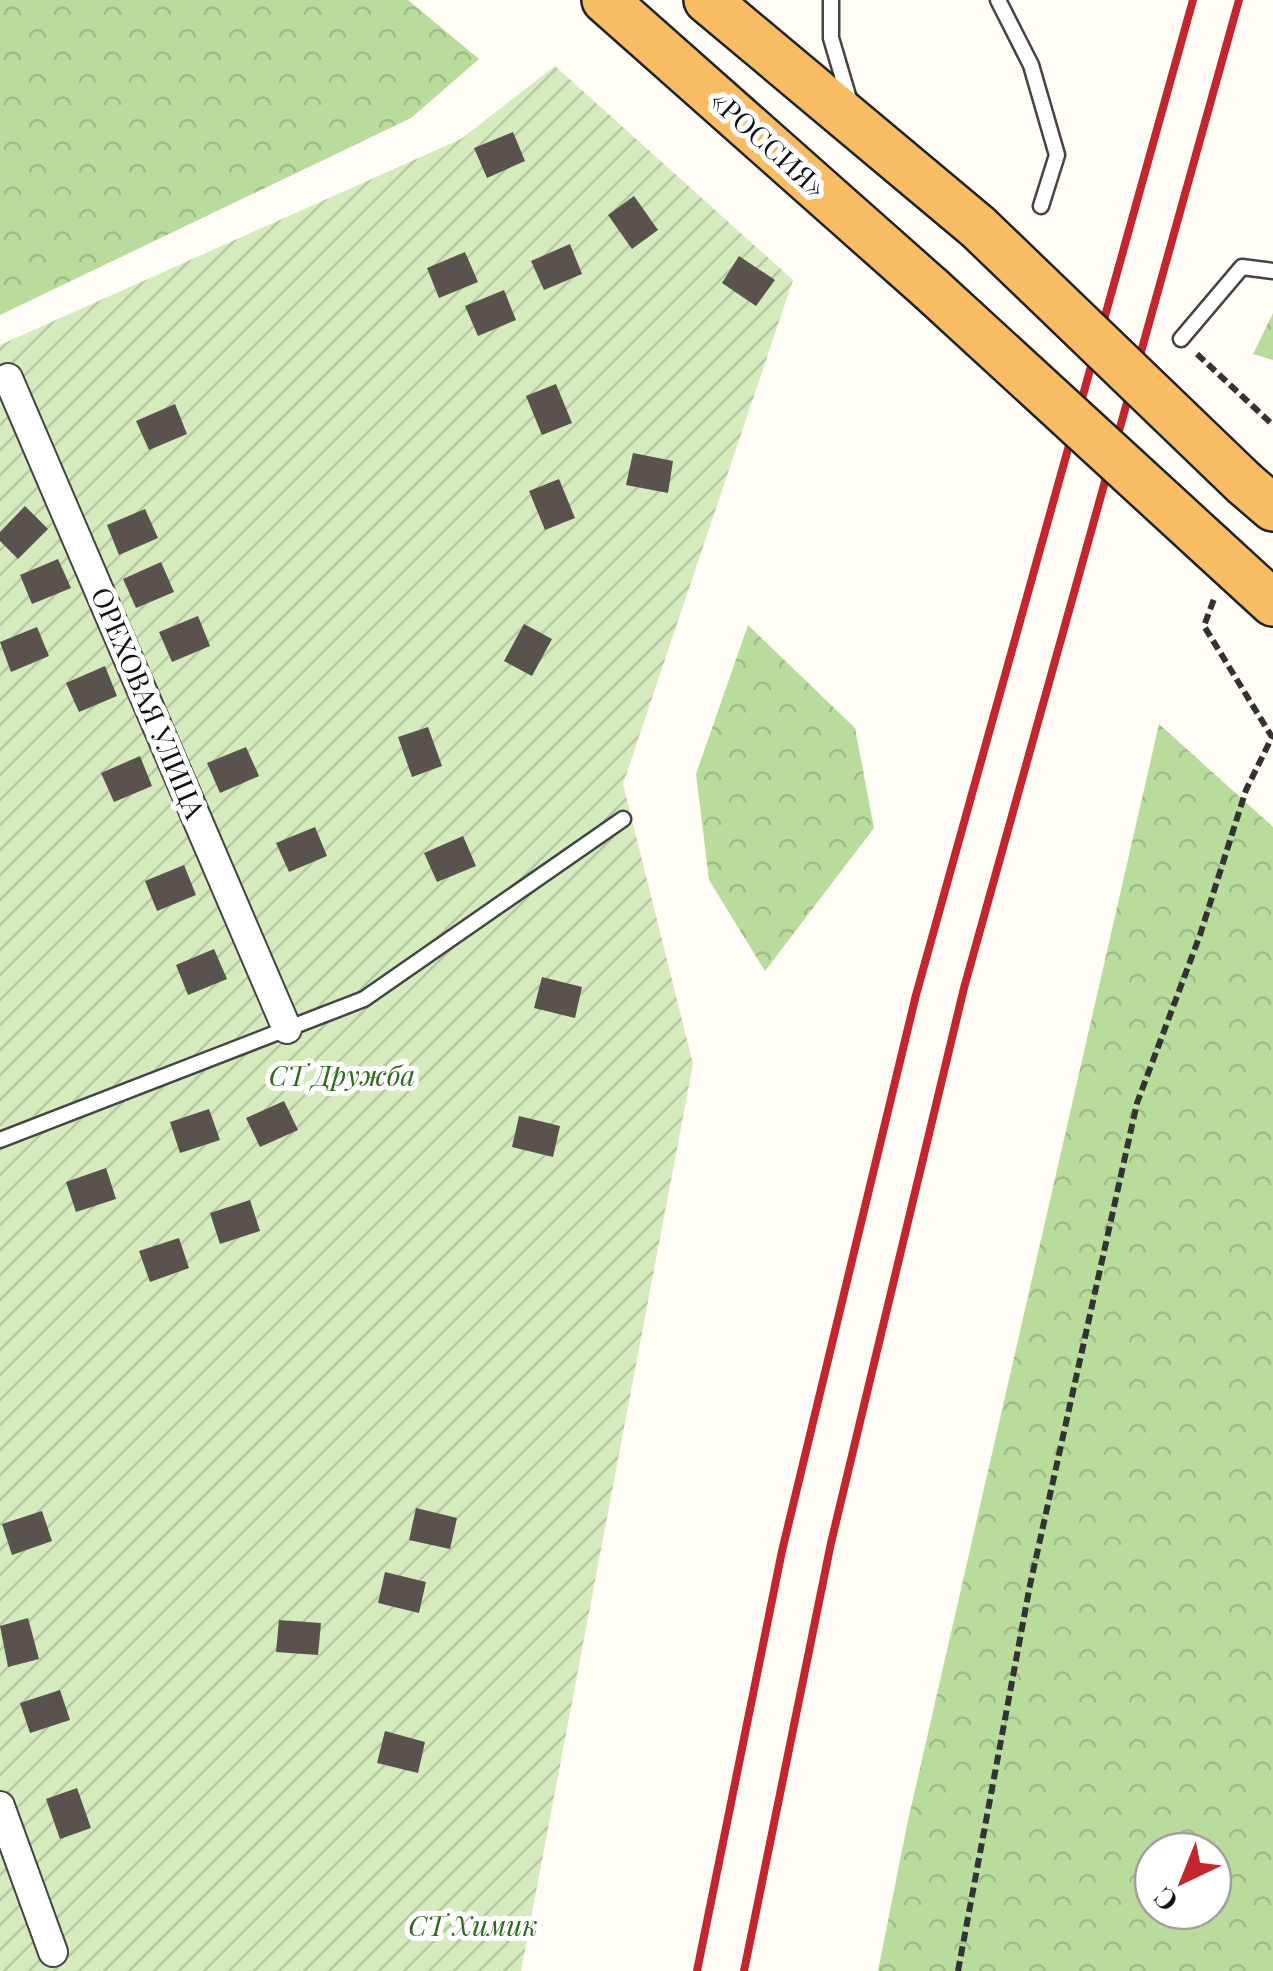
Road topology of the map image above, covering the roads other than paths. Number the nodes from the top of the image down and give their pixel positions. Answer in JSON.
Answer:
{"nodes":[{"id":1,"x":605,"y":0,"type":"edge"},
{"id":2,"x":707,"y":0,"type":"edge"},
{"id":3,"x":831,"y":0,"type":"edge"},
{"id":4,"x":998,"y":0,"type":"edge"},
{"id":5,"x":860,"y":133,"type":"junction"},
{"id":6,"x":1041,"y":206,"type":"dead end"},
{"id":7,"x":1273,"y":272,"type":"edge"},
{"id":8,"x":1181,"y":339,"type":"road end"},
{"id":9,"x":8,"y":378,"type":"dead end"},
{"id":10,"x":1259,"y":496,"type":"edge"},
{"id":11,"x":1273,"y":604,"type":"edge"},
{"id":12,"x":624,"y":819,"type":"dead end"},
{"id":13,"x":287,"y":1029,"type":"junction"},
{"id":14,"x":0,"y":1140,"type":"edge"},
{"id":15,"x":0,"y":1806,"type":"edge"},
{"id":16,"x":53,"y":1952,"type":"dead end"}],
"edges":[{"from":1,"to":11,"type":"highway","name":"«РОССИЯ»","bridge":true},
{"from":2,"to":5,"type":"highway"},
{"from":3,"to":5,"type":"lane"},
{"from":4,"to":6,"type":"lane"},
{"from":5,"to":10,"type":"highway","bridge":true},
{"from":7,"to":8,"type":"lane"},
{"from":9,"to":13,"type":"street","name":"ОРЕХОВАЯ УЛИЦА"},
{"from":12,"to":13,"type":"lane"},
{"from":13,"to":14,"type":"lane"},
{"from":15,"to":16,"type":"street"}]}
